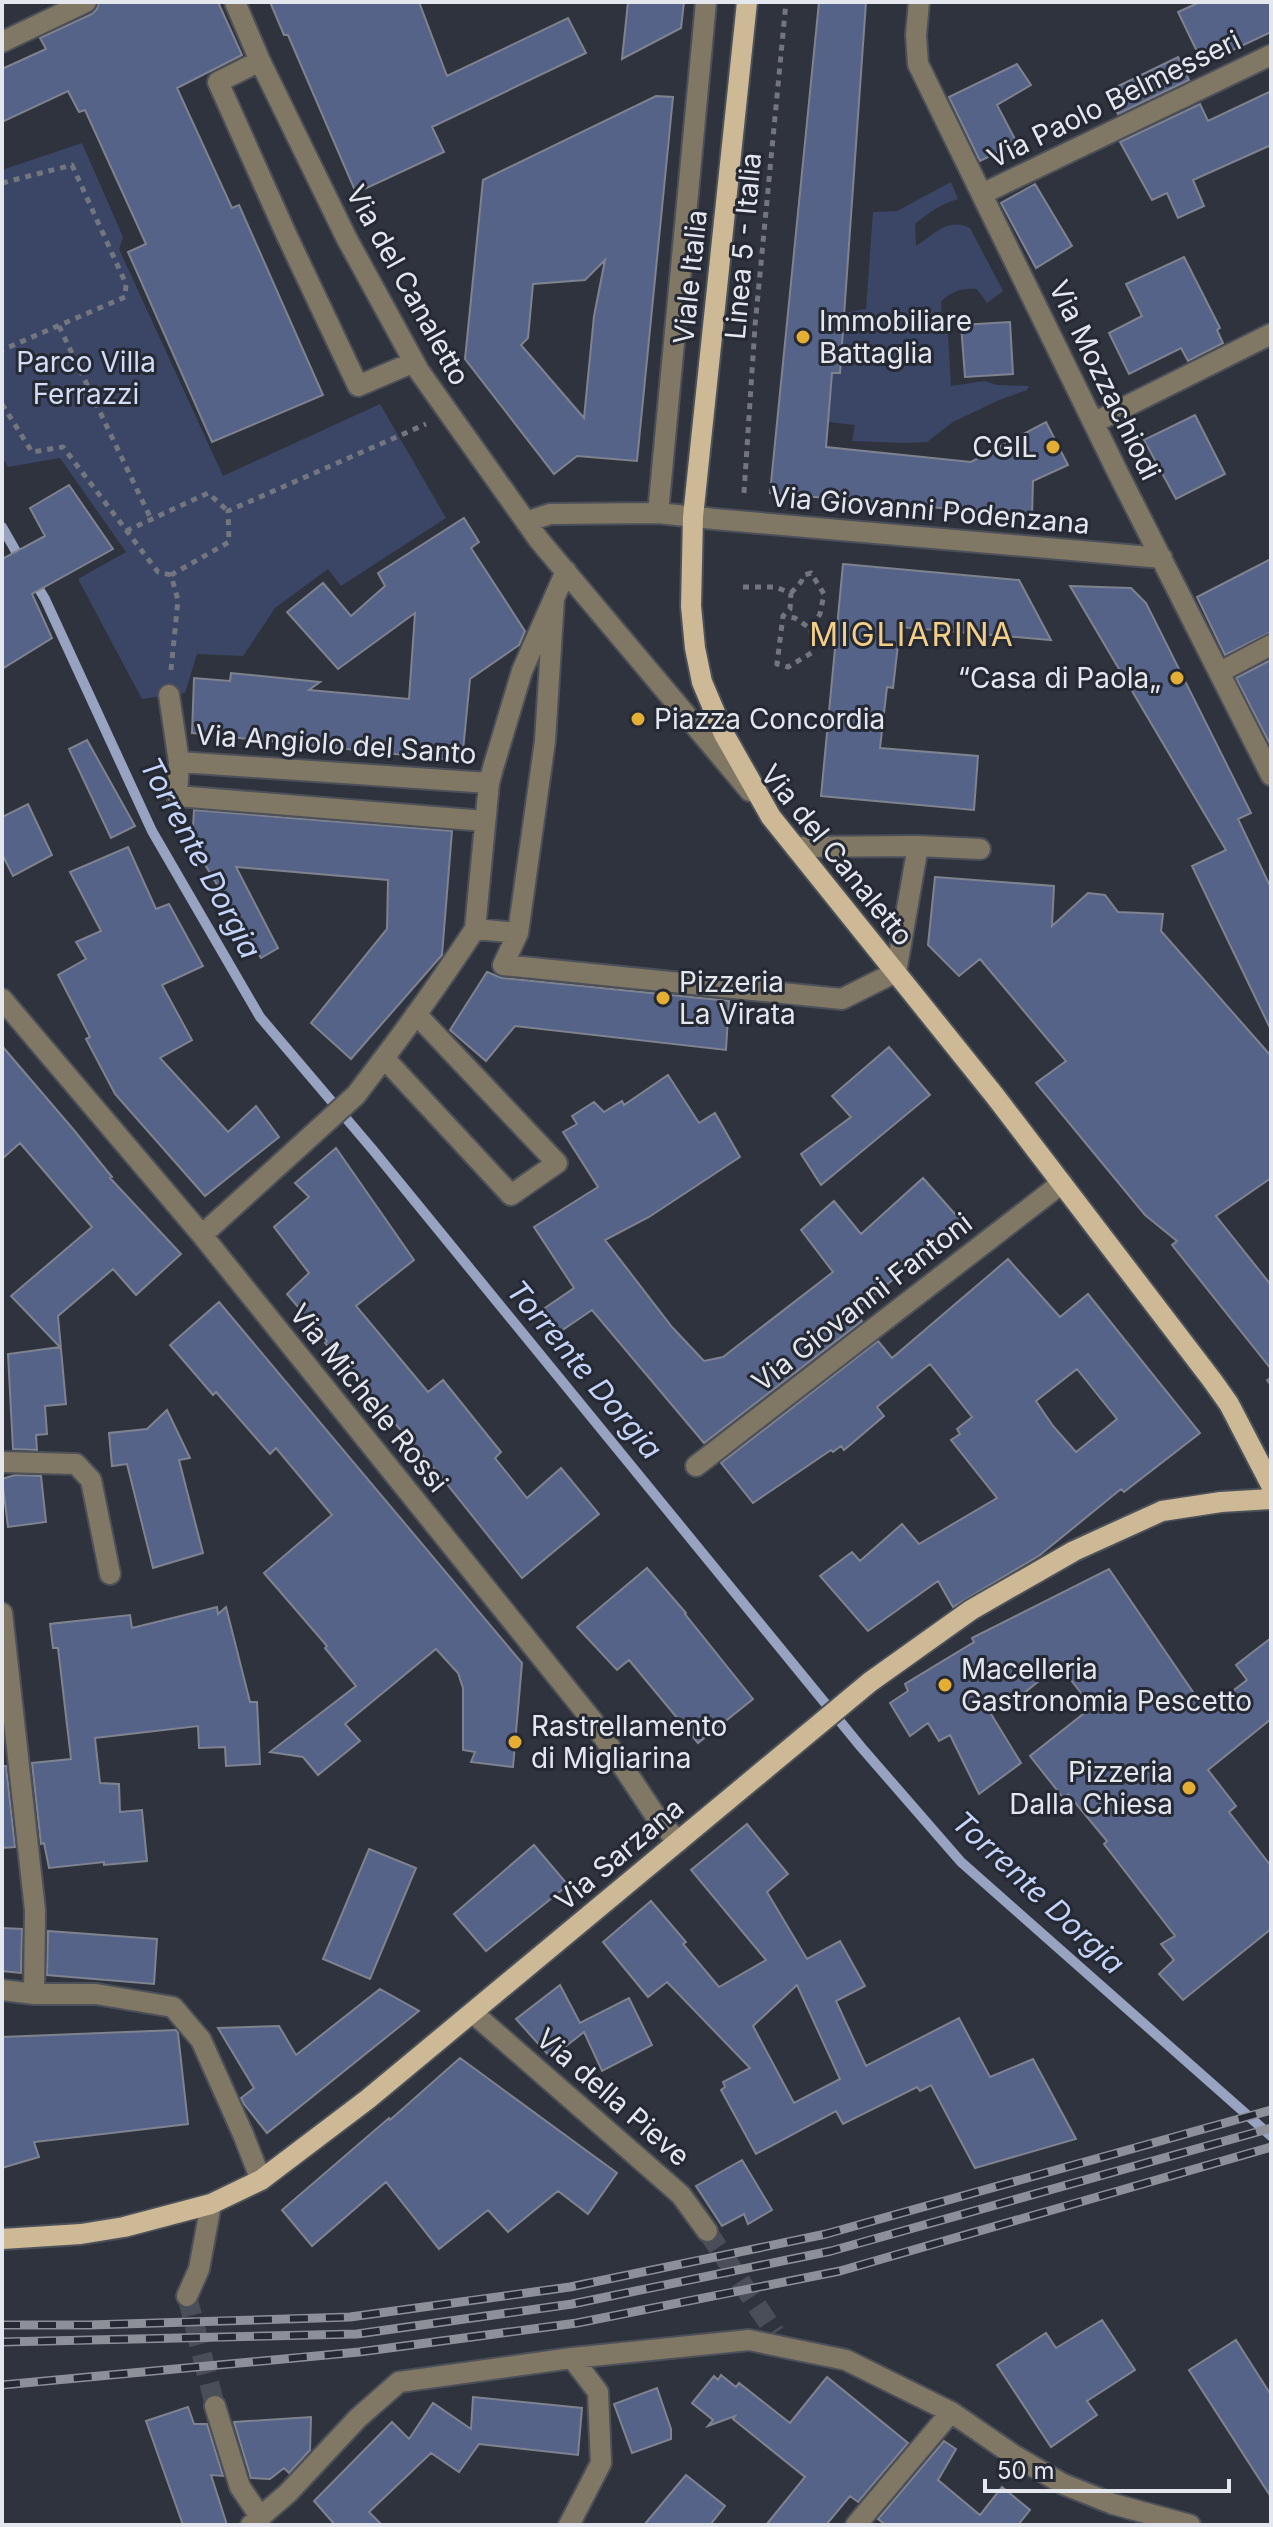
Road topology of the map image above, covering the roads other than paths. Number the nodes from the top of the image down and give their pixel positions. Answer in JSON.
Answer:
{"nodes":[{"id":1,"x":86,"y":2,"type":"edge"},
{"id":2,"x":235,"y":2,"type":"edge"},
{"id":3,"x":706,"y":2,"type":"edge"},
{"id":4,"x":747,"y":2,"type":"edge"},
{"id":5,"x":919,"y":2,"type":"edge"},
{"id":6,"x":2,"y":42,"type":"edge"},
{"id":7,"x":1271,"y":55,"type":"edge"},
{"id":8,"x":260,"y":61,"type":"junction"},
{"id":9,"x":982,"y":194,"type":"junction"},
{"id":10,"x":1271,"y":334,"type":"edge"},
{"id":11,"x":414,"y":362,"type":"junction"},
{"id":12,"x":1095,"y":422,"type":"junction"},
{"id":13,"x":658,"y":513,"type":"junction"},
{"id":14,"x":693,"y":517,"type":"junction"},
{"id":15,"x":526,"y":522,"type":"junction"},
{"id":16,"x":1162,"y":558,"type":"junction"},
{"id":17,"x":566,"y":571,"type":"junction"},
{"id":18,"x":554,"y":599,"type":"junction"},
{"id":19,"x":1271,"y":645,"type":"edge"},
{"id":20,"x":1220,"y":672,"type":"junction"},
{"id":21,"x":169,"y":695,"type":"road end"},
{"id":22,"x":179,"y":762,"type":"junction"},
{"id":23,"x":1271,"y":775,"type":"edge"},
{"id":24,"x":489,"y":783,"type":"junction"},
{"id":25,"x":771,"y":817,"type":"junction"},
{"id":26,"x":485,"y":821,"type":"junction"},
{"id":27,"x":918,"y":846,"type":"junction"},
{"id":28,"x":795,"y":847,"type":"junction"},
{"id":29,"x":980,"y":849,"type":"dead end"},
{"id":30,"x":475,"y":929,"type":"junction"},
{"id":31,"x":518,"y":933,"type":"junction"},
{"id":32,"x":896,"y":972,"type":"junction"},
{"id":33,"x":2,"y":999,"type":"edge"},
{"id":34,"x":416,"y":1014,"type":"junction"},
{"id":35,"x":384,"y":1058,"type":"junction"},
{"id":36,"x":1062,"y":1183,"type":"junction"},
{"id":37,"x":202,"y":1235,"type":"junction"},
{"id":38,"x":2,"y":1462,"type":"edge"},
{"id":39,"x":696,"y":1466,"type":"dead end"},
{"id":40,"x":1271,"y":1485,"type":"edge"},
{"id":41,"x":1271,"y":1499,"type":"edge"},
{"id":42,"x":110,"y":1574,"type":"dead end"},
{"id":43,"x":2,"y":1613,"type":"edge"},
{"id":44,"x":678,"y":1842,"type":"junction"},
{"id":45,"x":2,"y":1990,"type":"edge"},
{"id":46,"x":34,"y":1994,"type":"junction"},
{"id":47,"x":473,"y":2013,"type":"junction"},
{"id":48,"x":261,"y":2180,"type":"junction"},
{"id":49,"x":211,"y":2204,"type":"junction"},
{"id":50,"x":707,"y":2231,"type":"tunnel mouth"},
{"id":51,"x":2,"y":2239,"type":"edge"},
{"id":52,"x":187,"y":2296,"type":"tunnel mouth"},
{"id":53,"x":572,"y":2358,"type":"junction"},
{"id":54,"x":215,"y":2406,"type":"tunnel mouth"},
{"id":55,"x":951,"y":2412,"type":"junction"},
{"id":56,"x":256,"y":2522,"type":"edge"},
{"id":57,"x":569,"y":2525,"type":"edge"},
{"id":58,"x":856,"y":2525,"type":"edge"},
{"id":59,"x":1190,"y":2525,"type":"edge"}],
"edges":[{"from":1,"to":6,"type":"street"},
{"from":2,"to":8,"type":"street","name":"Via del Canaletto"},
{"from":3,"to":13,"type":"street","name":"Viale Italia"},
{"from":4,"to":14,"type":"main road","name":"Viale Italia"},
{"from":5,"to":9,"type":"street","name":"Via Mozzachiodi"},
{"from":7,"to":9,"type":"street","name":"Via Paolo Belmesseri"},
{"from":8,"to":11,"type":"street","name":"Via del Canaletto"},
{"from":8,"to":11,"type":"street"},
{"from":9,"to":12,"type":"street","name":"Via Mozzachiodi"},
{"from":10,"to":12,"type":"street"},
{"from":11,"to":15,"type":"street","name":"Via del Canaletto"},
{"from":12,"to":16,"type":"street","name":"Via Mozzachiodi"},
{"from":13,"to":14,"type":"street","name":"Via Giovanni Podenzana"},
{"from":13,"to":15,"type":"street","name":"Via Giovanni Podenzana"},
{"from":14,"to":16,"type":"street","name":"Via Giovanni Podenzana"},
{"from":14,"to":25,"type":"main road","name":"Viale Italia"},
{"from":15,"to":17,"type":"street","name":"Via del Canaletto"},
{"from":16,"to":20,"type":"street","name":"Via Mozzachiodi"},
{"from":17,"to":18,"type":"street"},
{"from":17,"to":25,"type":"street","name":"Via del Canaletto"},
{"from":18,"to":24,"type":"street"},
{"from":18,"to":31,"type":"street"},
{"from":19,"to":20,"type":"street"},
{"from":20,"to":23,"type":"street","name":"Via Mozzachiodi"},
{"from":21,"to":22,"type":"street","name":"Via Angiolo del Santo"},
{"from":22,"to":24,"type":"street","name":"Via Angiolo del Santo"},
{"from":22,"to":26,"type":"street","name":"Via Angiolo del Santo"},
{"from":24,"to":26,"type":"street"},
{"from":25,"to":28,"type":"main road","name":"Via del Canaletto"},
{"from":26,"to":30,"type":"street"},
{"from":27,"to":28,"type":"street"},
{"from":27,"to":29,"type":"street"},
{"from":27,"to":32,"type":"street"},
{"from":28,"to":32,"type":"main road","name":"Via del Canaletto"},
{"from":30,"to":31,"type":"street"},
{"from":30,"to":34,"type":"street"},
{"from":31,"to":32,"type":"street"},
{"from":32,"to":36,"type":"main road","name":"Via del Canaletto"},
{"from":33,"to":37,"type":"street","name":"Via Michele Rossi"},
{"from":34,"to":35,"type":"street"},
{"from":34,"to":35,"type":"street"},
{"from":35,"to":37,"type":"street"},
{"from":36,"to":39,"type":"street","name":"Via Giovanni Fantoni"},
{"from":36,"to":40,"type":"main road","name":"Via del Canaletto"},
{"from":37,"to":44,"type":"street","name":"Via Michele Rossi"},
{"from":38,"to":42,"type":"street"},
{"from":41,"to":44,"type":"main road","name":"Via Sarzana"},
{"from":43,"to":46,"type":"street"},
{"from":44,"to":47,"type":"main road","name":"Via Sarzana"},
{"from":45,"to":46,"type":"street"},
{"from":46,"to":48,"type":"street"},
{"from":47,"to":48,"type":"main road","name":"Via Sarzana"},
{"from":47,"to":50,"type":"street","name":"Via della Pieve"},
{"from":48,"to":49,"type":"main road","name":"Via Sarzana"},
{"from":49,"to":51,"type":"main road","name":"Via Sarzana"},
{"from":49,"to":52,"type":"street"},
{"from":53,"to":55,"type":"street"},
{"from":53,"to":56,"type":"street"},
{"from":53,"to":57,"type":"street"},
{"from":54,"to":56,"type":"street"},
{"from":55,"to":58,"type":"street"},
{"from":55,"to":59,"type":"street"}]}
